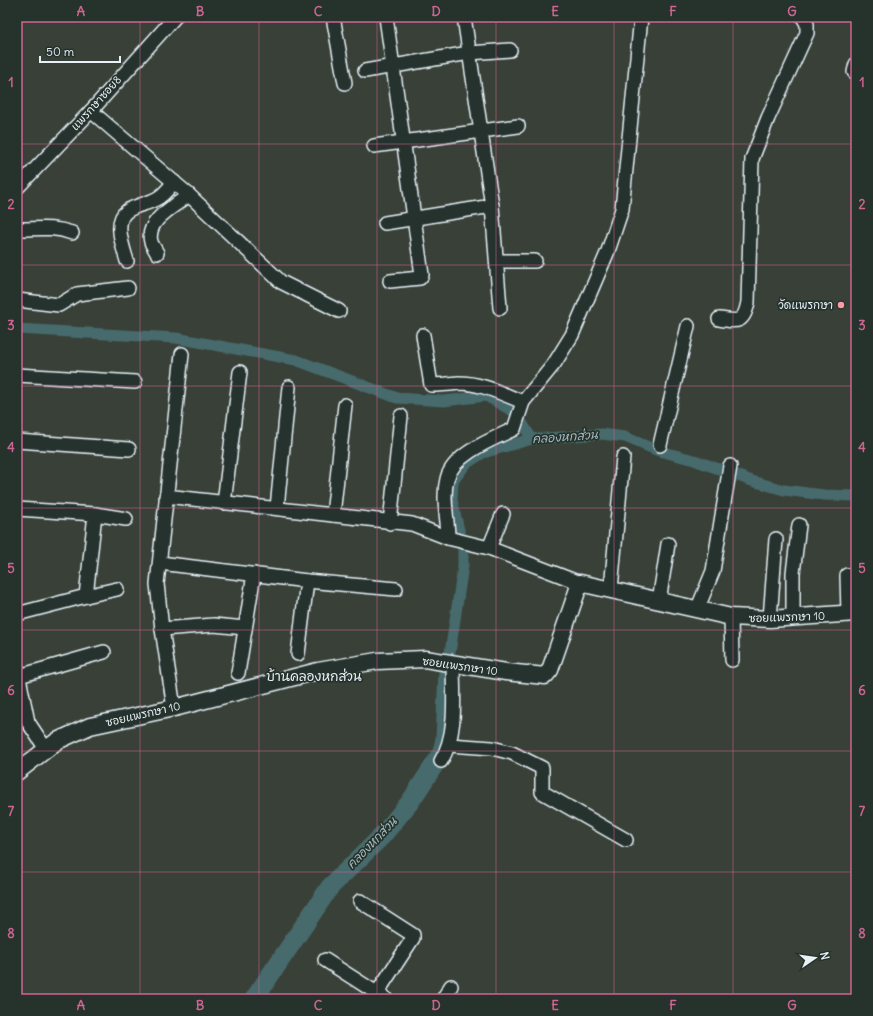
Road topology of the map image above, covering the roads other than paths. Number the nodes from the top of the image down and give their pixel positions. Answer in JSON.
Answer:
{"nodes":[{"id":1,"x":175,"y":17,"type":"edge"},
{"id":2,"x":333,"y":17,"type":"edge"},
{"id":3,"x":386,"y":17,"type":"edge"},
{"id":4,"x":464,"y":17,"type":"edge"},
{"id":5,"x":641,"y":17,"type":"edge"},
{"id":6,"x":803,"y":17,"type":"edge"},
{"id":7,"x":510,"y":50,"type":"dead end"},
{"id":8,"x":470,"y":53,"type":"junction"},
{"id":9,"x":392,"y":66,"type":"junction"},
{"id":10,"x":366,"y":71,"type":"dead end"},
{"id":11,"x":345,"y":83,"type":"dead end"},
{"id":12,"x":91,"y":111,"type":"junction"},
{"id":13,"x":518,"y":126,"type":"dead end"},
{"id":14,"x":481,"y":132,"type":"junction"},
{"id":15,"x":404,"y":142,"type":"junction"},
{"id":16,"x":374,"y":146,"type":"dead end"},
{"id":17,"x":174,"y":182,"type":"junction"},
{"id":18,"x":19,"y":184,"type":"edge"},
{"id":19,"x":189,"y":195,"type":"junction"},
{"id":20,"x":492,"y":206,"type":"junction"},
{"id":21,"x":416,"y":219,"type":"junction"},
{"id":22,"x":385,"y":224,"type":"dead end"},
{"id":23,"x":17,"y":229,"type":"edge"},
{"id":24,"x":72,"y":233,"type":"dead end"},
{"id":25,"x":157,"y":253,"type":"dead end"},
{"id":26,"x":127,"y":261,"type":"dead end"},
{"id":27,"x":497,"y":261,"type":"junction"},
{"id":28,"x":535,"y":261,"type":"dead end"},
{"id":29,"x":390,"y":281,"type":"dead end"},
{"id":30,"x":128,"y":288,"type":"dead end"},
{"id":31,"x":17,"y":300,"type":"edge"},
{"id":32,"x":500,"y":308,"type":"dead end"},
{"id":33,"x":339,"y":311,"type":"dead end"},
{"id":34,"x":719,"y":318,"type":"dead end"},
{"id":35,"x":688,"y":326,"type":"dead end"},
{"id":36,"x":423,"y":335,"type":"dead end"},
{"id":37,"x":182,"y":354,"type":"dead end"},
{"id":38,"x":240,"y":372,"type":"dead end"},
{"id":39,"x":17,"y":375,"type":"edge"},
{"id":40,"x":135,"y":382,"type":"dead end"},
{"id":41,"x":289,"y":387,"type":"dead end"},
{"id":42,"x":346,"y":405,"type":"dead end"},
{"id":43,"x":521,"y":406,"type":"junction"},
{"id":44,"x":401,"y":416,"type":"dead end"},
{"id":45,"x":17,"y":441,"type":"edge"},
{"id":46,"x":660,"y":445,"type":"dead end"},
{"id":47,"x":129,"y":449,"type":"dead end"},
{"id":48,"x":623,"y":457,"type":"dead end"},
{"id":49,"x":730,"y":466,"type":"dead end"},
{"id":50,"x":166,"y":496,"type":"junction"},
{"id":51,"x":224,"y":503,"type":"junction"},
{"id":52,"x":277,"y":508,"type":"junction"},
{"id":53,"x":17,"y":509,"type":"edge"},
{"id":54,"x":95,"y":514,"type":"junction"},
{"id":55,"x":503,"y":514,"type":"dead end"},
{"id":56,"x":333,"y":515,"type":"junction"},
{"id":57,"x":126,"y":519,"type":"dead end"},
{"id":58,"x":390,"y":523,"type":"junction"},
{"id":59,"x":799,"y":524,"type":"dead end"},
{"id":60,"x":451,"y":539,"type":"junction"},
{"id":61,"x":776,"y":539,"type":"dead end"},
{"id":62,"x":668,"y":544,"type":"dead end"},
{"id":63,"x":485,"y":547,"type":"junction"},
{"id":64,"x":160,"y":563,"type":"junction"},
{"id":65,"x":254,"y":574,"type":"junction"},
{"id":66,"x":847,"y":575,"type":"dead end"},
{"id":67,"x":307,"y":581,"type":"junction"},
{"id":68,"x":580,"y":583,"type":"junction"},
{"id":69,"x":117,"y":589,"type":"dead end"},
{"id":70,"x":396,"y":589,"type":"dead end"},
{"id":71,"x":611,"y":589,"type":"junction"},
{"id":72,"x":86,"y":596,"type":"junction"},
{"id":73,"x":659,"y":601,"type":"junction"},
{"id":74,"x":697,"y":610,"type":"junction"},
{"id":75,"x":852,"y":613,"type":"edge"},
{"id":76,"x":17,"y":614,"type":"edge"},
{"id":77,"x":731,"y":617,"type":"junction"},
{"id":78,"x":793,"y":618,"type":"junction"},
{"id":79,"x":770,"y":619,"type":"junction"},
{"id":80,"x":245,"y":628,"type":"junction"},
{"id":81,"x":162,"y":629,"type":"junction"},
{"id":82,"x":104,"y":652,"type":"dead end"},
{"id":83,"x":298,"y":654,"type":"dead end"},
{"id":84,"x":732,"y":660,"type":"dead end"},
{"id":85,"x":453,"y":663,"type":"junction"},
{"id":86,"x":18,"y":672,"type":"edge"},
{"id":87,"x":238,"y":673,"type":"dead end"},
{"id":88,"x":174,"y":708,"type":"junction"},
{"id":89,"x":449,"y":745,"type":"junction"},
{"id":90,"x":46,"y":749,"type":"junction"},
{"id":91,"x":441,"y":761,"type":"dead end"},
{"id":92,"x":17,"y":772,"type":"edge"},
{"id":93,"x":626,"y":840,"type":"dead end"},
{"id":94,"x":360,"y":901,"type":"dead end"},
{"id":95,"x":325,"y":960,"type":"dead end"},
{"id":96,"x":451,"y":986,"type":"dead end"},
{"id":97,"x":378,"y":997,"type":"edge"},
{"id":98,"x":442,"y":999,"type":"edge"}],
"edges":[{"from":1,"to":12,"type":"street","name":"แพรกษาซอย8"},
{"from":2,"to":11,"type":"street"},
{"from":3,"to":9,"type":"street"},
{"from":4,"to":8,"type":"street"},
{"from":5,"to":43,"type":"street"},
{"from":6,"to":34,"type":"street"},
{"from":7,"to":8,"type":"street"},
{"from":8,"to":9,"type":"street"},
{"from":8,"to":14,"type":"street"},
{"from":9,"to":10,"type":"street"},
{"from":9,"to":15,"type":"street"},
{"from":12,"to":17,"type":"street"},
{"from":12,"to":18,"type":"street","name":"แพรกษาซอย8"},
{"from":13,"to":14,"type":"street"},
{"from":14,"to":15,"type":"street"},
{"from":14,"to":20,"type":"street"},
{"from":15,"to":16,"type":"street"},
{"from":15,"to":21,"type":"street"},
{"from":17,"to":19,"type":"street"},
{"from":17,"to":26,"type":"street"},
{"from":19,"to":25,"type":"street"},
{"from":19,"to":33,"type":"street"},
{"from":20,"to":21,"type":"street"},
{"from":20,"to":27,"type":"street"},
{"from":21,"to":22,"type":"street"},
{"from":21,"to":29,"type":"street"},
{"from":23,"to":24,"type":"street"},
{"from":27,"to":28,"type":"street"},
{"from":27,"to":32,"type":"street"},
{"from":30,"to":31,"type":"street"},
{"from":35,"to":46,"type":"street"},
{"from":36,"to":43,"type":"street"},
{"from":37,"to":50,"type":"street"},
{"from":38,"to":51,"type":"street"},
{"from":39,"to":40,"type":"street"},
{"from":41,"to":52,"type":"street"},
{"from":42,"to":56,"type":"street"},
{"from":43,"to":60,"type":"street"},
{"from":44,"to":58,"type":"street"},
{"from":45,"to":47,"type":"street"},
{"from":48,"to":71,"type":"street"},
{"from":49,"to":74,"type":"street"},
{"from":50,"to":51,"type":"street"},
{"from":50,"to":64,"type":"street"},
{"from":51,"to":52,"type":"street"},
{"from":52,"to":56,"type":"street"},
{"from":53,"to":54,"type":"street"},
{"from":54,"to":57,"type":"street"},
{"from":54,"to":72,"type":"street"},
{"from":55,"to":63,"type":"street"},
{"from":56,"to":58,"type":"street"},
{"from":58,"to":60,"type":"street"},
{"from":59,"to":78,"type":"street"},
{"from":60,"to":63,"type":"street"},
{"from":61,"to":79,"type":"street"},
{"from":62,"to":73,"type":"street"},
{"from":63,"to":68,"type":"street"},
{"from":64,"to":65,"type":"street"},
{"from":64,"to":81,"type":"street"},
{"from":65,"to":67,"type":"street"},
{"from":65,"to":80,"type":"street"},
{"from":66,"to":75,"type":"street"},
{"from":67,"to":70,"type":"street"},
{"from":67,"to":83,"type":"street"},
{"from":68,"to":71,"type":"street","name":"ซอยแพรกษา 10"},
{"from":68,"to":85,"type":"street","name":"ซอยแพรกษา 10"},
{"from":69,"to":72,"type":"street"},
{"from":71,"to":73,"type":"street","name":"ซอยแพรกษา 10"},
{"from":72,"to":76,"type":"street"},
{"from":73,"to":74,"type":"street","name":"ซอยแพรกษา 10"},
{"from":74,"to":77,"type":"street","name":"ซอยแพรกษา 10"},
{"from":75,"to":78,"type":"street","name":"ซอยแพรกษา 10"},
{"from":77,"to":79,"type":"street","name":"ซอยแพรกษา 10"},
{"from":77,"to":84,"type":"street"},
{"from":78,"to":79,"type":"street","name":"ซอยแพรกษา 10"},
{"from":80,"to":81,"type":"street"},
{"from":80,"to":87,"type":"street"},
{"from":81,"to":88,"type":"street"},
{"from":82,"to":86,"type":"street"},
{"from":85,"to":88,"type":"street","name":"ซอยแพรกษา 10"},
{"from":85,"to":89,"type":"street"},
{"from":86,"to":90,"type":"street"},
{"from":88,"to":90,"type":"street","name":"ซอยแพรกษา 10"},
{"from":89,"to":91,"type":"street"},
{"from":89,"to":93,"type":"street"},
{"from":90,"to":92,"type":"street","name":"ซอยแพรกษา 10"},
{"from":94,"to":97,"type":"street"},
{"from":95,"to":97,"type":"street"},
{"from":96,"to":98,"type":"street"}]}
